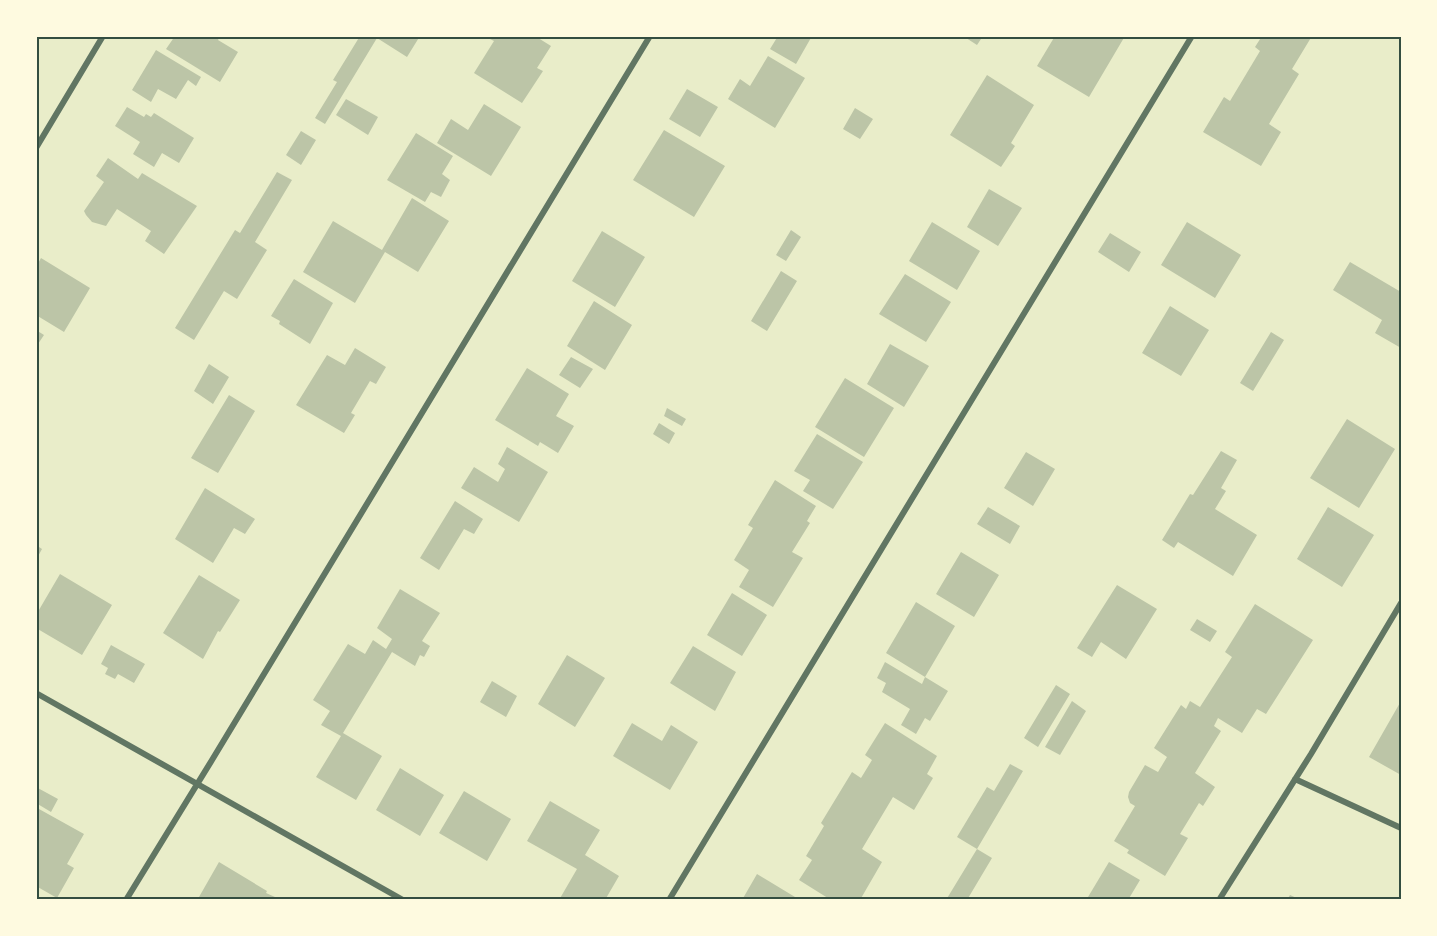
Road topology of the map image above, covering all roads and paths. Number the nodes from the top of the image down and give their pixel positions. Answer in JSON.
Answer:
{"nodes":[{"id":1,"x":103,"y":36,"type":"edge"},
{"id":2,"x":650,"y":36,"type":"edge"},
{"id":3,"x":1192,"y":36,"type":"edge"},
{"id":4,"x":36,"y":148,"type":"edge"},
{"id":5,"x":1401,"y":603,"type":"edge"},
{"id":6,"x":36,"y":693,"type":"edge"},
{"id":7,"x":1295,"y":778,"type":"junction"},
{"id":8,"x":198,"y":784,"type":"junction"},
{"id":9,"x":1401,"y":828,"type":"edge"},
{"id":10,"x":126,"y":900,"type":"edge"},
{"id":11,"x":403,"y":900,"type":"edge"},
{"id":12,"x":669,"y":900,"type":"edge"},
{"id":13,"x":1219,"y":900,"type":"edge"}],
"edges":[{"from":1,"to":4,"type":"street"},
{"from":2,"to":8,"type":"street"},
{"from":3,"to":12,"type":"street"},
{"from":5,"to":7,"type":"street"},
{"from":6,"to":8,"type":"street"},
{"from":7,"to":9,"type":"street"},
{"from":7,"to":13,"type":"street"},
{"from":8,"to":10,"type":"street"},
{"from":8,"to":11,"type":"street"}]}
